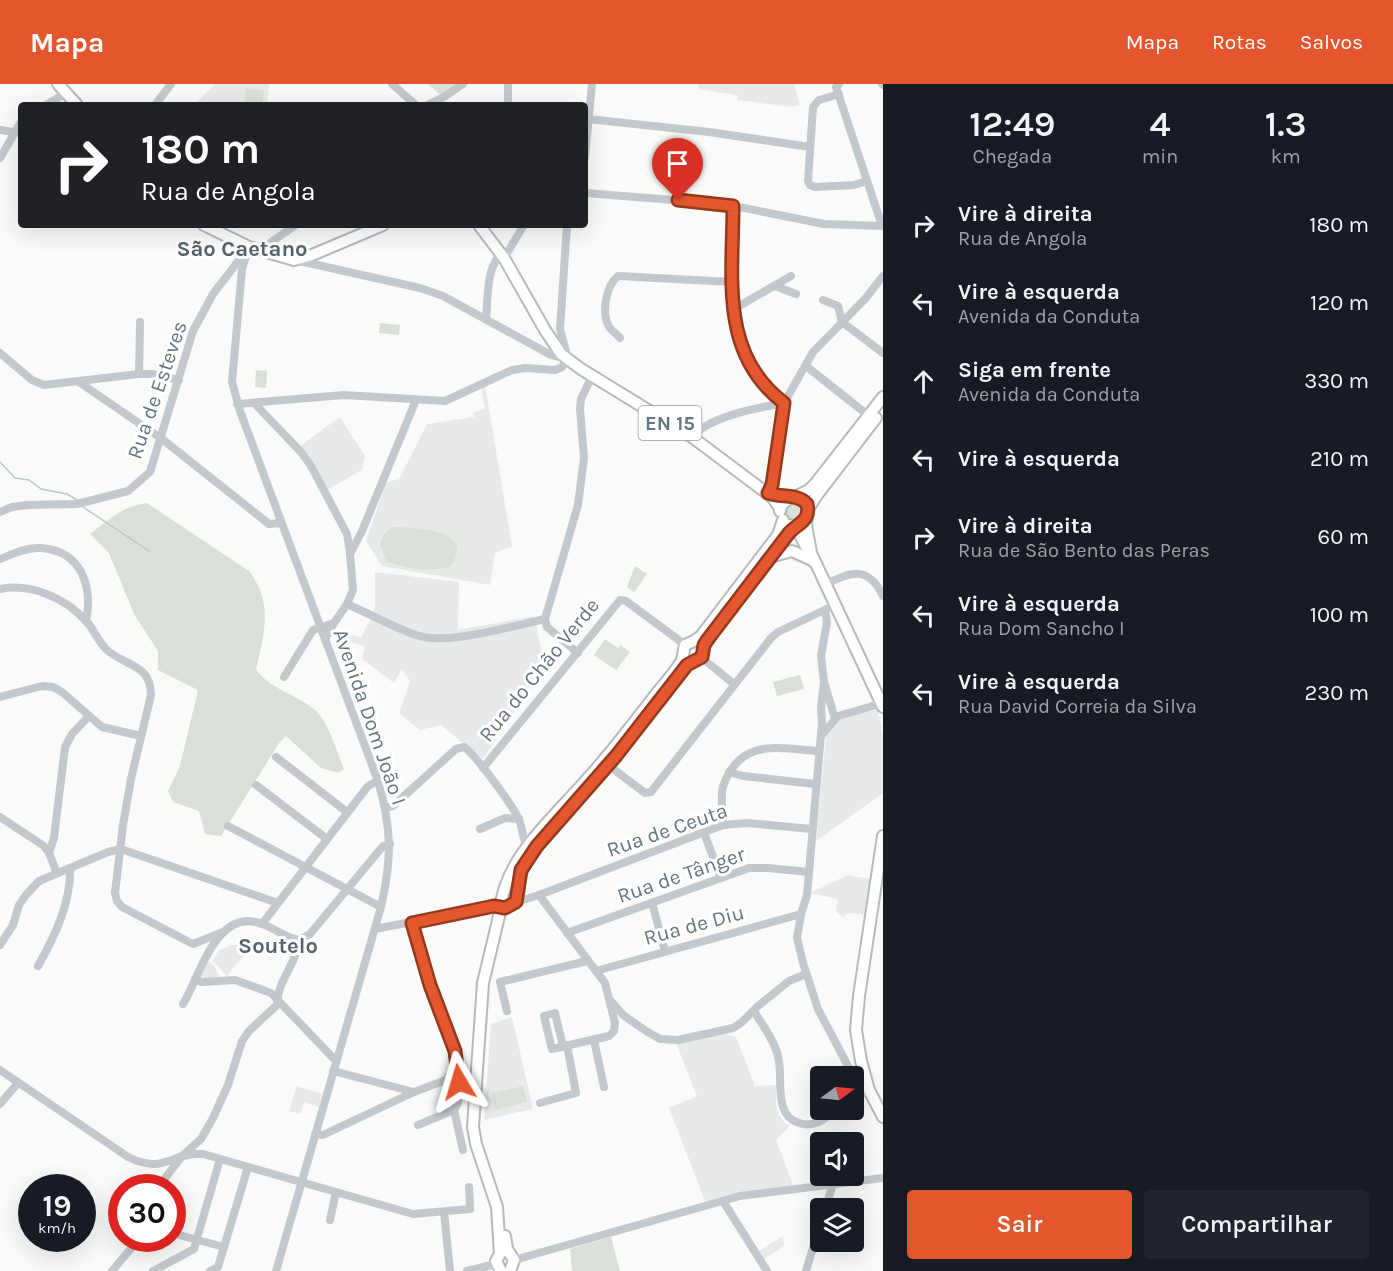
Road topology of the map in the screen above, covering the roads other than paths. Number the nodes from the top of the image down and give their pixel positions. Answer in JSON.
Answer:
{"nodes":[{"id":1,"x":58,"y":84,"type":"edge"},
{"id":2,"x":171,"y":84,"type":"edge"},
{"id":3,"x":392,"y":84,"type":"edge"},
{"id":4,"x":463,"y":84,"type":"edge"},
{"id":5,"x":508,"y":84,"type":"edge"},
{"id":6,"x":592,"y":84,"type":"edge"},
{"id":7,"x":839,"y":84,"type":"edge"},
{"id":8,"x":66,"y":93,"type":"junction"},
{"id":9,"x":839,"y":94,"type":"junction"},
{"id":10,"x":51,"y":102,"type":"edge"},
{"id":11,"x":74,"y":102,"type":"edge"},
{"id":12,"x":157,"y":102,"type":"edge"},
{"id":13,"x":413,"y":102,"type":"edge"},
{"id":14,"x":433,"y":102,"type":"edge"},
{"id":15,"x":508,"y":102,"type":"edge"},
{"id":16,"x":588,"y":119,"type":"joint"},
{"id":17,"x":18,"y":126,"type":"edge"},
{"id":18,"x":0,"y":130,"type":"edge"},
{"id":19,"x":14,"y":132,"type":"junction"},
{"id":20,"x":810,"y":147,"type":"junction"},
{"id":21,"x":0,"y":158,"type":"edge"},
{"id":22,"x":867,"y":181,"type":"junction"},
{"id":23,"x":588,"y":193,"type":"edge"},
{"id":24,"x":733,"y":206,"type":"junction"},
{"id":25,"x":882,"y":226,"type":"edge"},
{"id":26,"x":210,"y":228,"type":"edge"},
{"id":27,"x":291,"y":228,"type":"edge"},
{"id":28,"x":375,"y":228,"type":"edge"},
{"id":29,"x":481,"y":228,"type":"edge"},
{"id":30,"x":522,"y":228,"type":"edge"},
{"id":31,"x":567,"y":228,"type":"edge"},
{"id":32,"x":253,"y":249,"type":"junction"},
{"id":33,"x":502,"y":256,"type":"junction"},
{"id":34,"x":294,"y":260,"type":"junction"},
{"id":35,"x":791,"y":276,"type":"dead end"},
{"id":36,"x":883,"y":276,"type":"edge"},
{"id":37,"x":732,"y":282,"type":"junction"},
{"id":38,"x":775,"y":286,"type":"junction"},
{"id":39,"x":796,"y":294,"type":"dead end"},
{"id":40,"x":823,"y":300,"type":"dead end"},
{"id":41,"x":734,"y":309,"type":"junction"},
{"id":42,"x":486,"y":319,"type":"junction"},
{"id":43,"x":140,"y":322,"type":"dead end"},
{"id":44,"x":842,"y":322,"type":"junction"},
{"id":45,"x":560,"y":329,"type":"junction"},
{"id":46,"x":544,"y":330,"type":"junction"},
{"id":47,"x":620,"y":338,"type":"dead end"},
{"id":48,"x":0,"y":353,"type":"edge"},
{"id":49,"x":883,"y":353,"type":"edge"},
{"id":50,"x":567,"y":359,"type":"junction"},
{"id":51,"x":806,"y":366,"type":"junction"},
{"id":52,"x":580,"y":369,"type":"junction"},
{"id":53,"x":555,"y":370,"type":"junction"},
{"id":54,"x":140,"y":374,"type":"junction"},
{"id":55,"x":592,"y":376,"type":"junction"},
{"id":56,"x":179,"y":380,"type":"junction"},
{"id":57,"x":79,"y":382,"type":"junction"},
{"id":58,"x":883,"y":398,"type":"edge"},
{"id":59,"x":416,"y":400,"type":"junction"},
{"id":60,"x":254,"y":403,"type":"junction"},
{"id":61,"x":784,"y":403,"type":"junction"},
{"id":62,"x":883,"y":403,"type":"edge"},
{"id":63,"x":237,"y":404,"type":"junction"},
{"id":64,"x":871,"y":414,"type":"edge"},
{"id":65,"x":692,"y":437,"type":"junction"},
{"id":66,"x":162,"y":439,"type":"junction"},
{"id":67,"x":855,"y":448,"type":"junction"},
{"id":68,"x":768,"y":493,"type":"junction"},
{"id":69,"x":792,"y":497,"type":"junction"},
{"id":70,"x":0,"y":503,"type":"edge"},
{"id":71,"x":780,"y":508,"type":"junction"},
{"id":72,"x":4,"y":511,"type":"edge"},
{"id":73,"x":797,"y":521,"type":"junction"},
{"id":74,"x":281,"y":523,"type":"junction"},
{"id":75,"x":350,"y":554,"type":"junction"},
{"id":76,"x":770,"y":556,"type":"junction"},
{"id":77,"x":0,"y":559,"type":"edge"},
{"id":78,"x":814,"y":562,"type":"junction"},
{"id":79,"x":825,"y":584,"type":"junction"},
{"id":80,"x":0,"y":590,"type":"edge"},
{"id":81,"x":882,"y":594,"type":"edge"},
{"id":82,"x":348,"y":604,"type":"junction"},
{"id":83,"x":830,"y":607,"type":"junction"},
{"id":84,"x":545,"y":619,"type":"junction"},
{"id":85,"x":86,"y":621,"type":"junction"},
{"id":86,"x":334,"y":623,"type":"junction"},
{"id":87,"x":321,"y":628,"type":"junction"},
{"id":88,"x":325,"y":639,"type":"junction"},
{"id":89,"x":686,"y":646,"type":"junction"},
{"id":90,"x":578,"y":653,"type":"junction"},
{"id":91,"x":701,"y":658,"type":"junction"},
{"id":92,"x":284,"y":677,"type":"dead end"},
{"id":93,"x":824,"y":682,"type":"junction"},
{"id":94,"x":734,"y":684,"type":"junction"},
{"id":95,"x":0,"y":697,"type":"edge"},
{"id":96,"x":883,"y":705,"type":"edge"},
{"id":97,"x":89,"y":716,"type":"junction"},
{"id":98,"x":835,"y":718,"type":"junction"},
{"id":99,"x":141,"y":736,"type":"junction"},
{"id":100,"x":820,"y":739,"type":"junction"},
{"id":101,"x":818,"y":752,"type":"junction"},
{"id":102,"x":276,"y":757,"type":"dead end"},
{"id":103,"x":608,"y":765,"type":"junction"},
{"id":104,"x":483,"y":768,"type":"junction"},
{"id":105,"x":729,"y":772,"type":"junction"},
{"id":106,"x":378,"y":781,"type":"junction"},
{"id":107,"x":815,"y":784,"type":"junction"},
{"id":108,"x":256,"y":785,"type":"dead end"},
{"id":109,"x":386,"y":808,"type":"junction"},
{"id":110,"x":347,"y":812,"type":"junction"},
{"id":111,"x":1,"y":819,"type":"edge"},
{"id":112,"x":519,"y":819,"type":"junction"},
{"id":113,"x":723,"y":825,"type":"junction"},
{"id":114,"x":228,"y":826,"type":"dead end"},
{"id":115,"x":480,"y":829,"type":"dead end"},
{"id":116,"x":812,"y":830,"type":"junction"},
{"id":117,"x":704,"y":833,"type":"junction"},
{"id":118,"x":883,"y":836,"type":"edge"},
{"id":119,"x":327,"y":839,"type":"junction"},
{"id":120,"x":390,"y":844,"type":"junction"},
{"id":121,"x":528,"y":847,"type":"junction"},
{"id":122,"x":121,"y":849,"type":"junction"},
{"id":123,"x":49,"y":853,"type":"junction"},
{"id":124,"x":306,"y":867,"type":"junction"},
{"id":125,"x":70,"y":869,"type":"junction"},
{"id":126,"x":808,"y":872,"type":"junction"},
{"id":127,"x":57,"y":873,"type":"junction"},
{"id":128,"x":721,"y":878,"type":"junction"},
{"id":129,"x":347,"y":890,"type":"junction"},
{"id":130,"x":539,"y":895,"type":"junction"},
{"id":131,"x":278,"y":903,"type":"junction"},
{"id":132,"x":507,"y":903,"type":"junction"},
{"id":133,"x":652,"y":903,"type":"junction"},
{"id":134,"x":381,"y":907,"type":"junction"},
{"id":135,"x":801,"y":914,"type":"junction"},
{"id":136,"x":412,"y":923,"type":"junction"},
{"id":137,"x":262,"y":924,"type":"junction"},
{"id":138,"x":375,"y":929,"type":"junction"},
{"id":139,"x":223,"y":932,"type":"junction"},
{"id":140,"x":567,"y":933,"type":"junction"},
{"id":141,"x":300,"y":940,"type":"junction"},
{"id":142,"x":0,"y":945,"type":"edge"},
{"id":143,"x":665,"y":951,"type":"junction"},
{"id":144,"x":587,"y":961,"type":"junction"},
{"id":145,"x":38,"y":966,"type":"dead end"},
{"id":146,"x":596,"y":971,"type":"junction"},
{"id":147,"x":806,"y":974,"type":"junction"},
{"id":148,"x":195,"y":979,"type":"junction"},
{"id":149,"x":277,"y":998,"type":"junction"},
{"id":150,"x":610,"y":1000,"type":"junction"},
{"id":151,"x":183,"y":1004,"type":"dead end"},
{"id":152,"x":507,"y":1011,"type":"dead end"},
{"id":153,"x":754,"y":1011,"type":"junction"},
{"id":154,"x":594,"y":1040,"type":"junction"},
{"id":155,"x":336,"y":1061,"type":"junction"},
{"id":156,"x":456,"y":1066,"type":"junction"},
{"id":157,"x":0,"y":1070,"type":"edge"},
{"id":158,"x":333,"y":1071,"type":"junction"},
{"id":159,"x":446,"y":1080,"type":"junction"},
{"id":160,"x":18,"y":1083,"type":"junction"},
{"id":161,"x":393,"y":1087,"type":"junction"},
{"id":162,"x":604,"y":1087,"type":"dead end"},
{"id":163,"x":458,"y":1089,"type":"junction"},
{"id":164,"x":869,"y":1090,"type":"junction"},
{"id":165,"x":414,"y":1092,"type":"junction"},
{"id":166,"x":864,"y":1093,"type":"edge"},
{"id":167,"x":540,"y":1103,"type":"dead end"},
{"id":168,"x":0,"y":1104,"type":"edge"},
{"id":169,"x":390,"y":1104,"type":"junction"},
{"id":170,"x":454,"y":1110,"type":"junction"},
{"id":171,"x":883,"y":1117,"type":"edge"},
{"id":172,"x":820,"y":1120,"type":"edge"},
{"id":173,"x":417,"y":1125,"type":"dead end"},
{"id":174,"x":315,"y":1134,"type":"junction"},
{"id":175,"x":463,"y":1150,"type":"dead end"},
{"id":176,"x":182,"y":1156,"type":"junction"},
{"id":177,"x":220,"y":1159,"type":"junction"},
{"id":178,"x":248,"y":1167,"type":"junction"},
{"id":179,"x":168,"y":1174,"type":"edge"},
{"id":180,"x":883,"y":1178,"type":"edge"},
{"id":181,"x":864,"y":1180,"type":"edge"},
{"id":182,"x":301,"y":1182,"type":"junction"},
{"id":183,"x":818,"y":1186,"type":"edge"},
{"id":184,"x":469,"y":1187,"type":"dead end"},
{"id":185,"x":336,"y":1192,"type":"junction"},
{"id":186,"x":723,"y":1201,"type":"junction"},
{"id":187,"x":444,"y":1212,"type":"junction"},
{"id":188,"x":330,"y":1220,"type":"dead end"},
{"id":189,"x":186,"y":1237,"type":"edge"},
{"id":190,"x":196,"y":1240,"type":"junction"},
{"id":191,"x":224,"y":1246,"type":"junction"},
{"id":192,"x":128,"y":1252,"type":"edge"},
{"id":193,"x":812,"y":1252,"type":"edge"},
{"id":194,"x":505,"y":1262,"type":"edge"},
{"id":195,"x":112,"y":1271,"type":"edge"},
{"id":196,"x":153,"y":1271,"type":"edge"},
{"id":197,"x":210,"y":1271,"type":"edge"},
{"id":198,"x":276,"y":1271,"type":"edge"},
{"id":199,"x":450,"y":1271,"type":"edge"},
{"id":200,"x":467,"y":1271,"type":"edge"},
{"id":201,"x":767,"y":1271,"type":"edge"},
{"id":202,"x":806,"y":1271,"type":"edge"}],
"edges":[{"from":1,"to":8,"type":"main road"},
{"from":2,"to":12,"type":"street"},
{"from":3,"to":13,"type":"street"},
{"from":4,"to":14,"type":"street"},
{"from":5,"to":15,"type":"street"},
{"from":6,"to":16,"type":"street"},
{"from":7,"to":9,"type":"street"},
{"from":8,"to":10,"type":"street"},
{"from":8,"to":11,"type":"main road"},
{"from":9,"to":20,"type":"street"},
{"from":9,"to":22,"type":"street"},
{"from":16,"to":20,"type":"street"},
{"from":17,"to":19,"type":"street"},
{"from":18,"to":19,"type":"street"},
{"from":19,"to":21,"type":"street"},
{"from":20,"to":22,"type":"street"},
{"from":22,"to":25,"type":"street"},
{"from":23,"to":24,"type":"street"},
{"from":24,"to":25,"type":"street"},
{"from":24,"to":37,"type":"street"},
{"from":26,"to":32,"type":"main road"},
{"from":27,"to":32,"type":"street","name":"Rua de Esteves"},
{"from":28,"to":34,"type":"main road"},
{"from":29,"to":33,"type":"main road","number":"EN 15"},
{"from":30,"to":33,"type":"street"},
{"from":31,"to":45,"type":"street"},
{"from":32,"to":34,"type":"main road"},
{"from":32,"to":56,"type":"street","name":"Rua de Esteves"},
{"from":32,"to":63,"type":"street","name":"Avenida Dom João I"},
{"from":33,"to":42,"type":"street"},
{"from":33,"to":46,"type":"main road","number":"EN 15"},
{"from":34,"to":42,"type":"street"},
{"from":35,"to":38,"type":"street"},
{"from":36,"to":44,"type":"street"},
{"from":37,"to":41,"type":"street"},
{"from":37,"to":47,"type":"street"},
{"from":38,"to":39,"type":"street"},
{"from":38,"to":41,"type":"street"},
{"from":40,"to":44,"type":"street"},
{"from":41,"to":61,"type":"street"},
{"from":42,"to":50,"type":"street"},
{"from":43,"to":54,"type":"street"},
{"from":44,"to":49,"type":"street"},
{"from":44,"to":51,"type":"street"},
{"from":45,"to":46,"type":"street"},
{"from":45,"to":50,"type":"street"},
{"from":46,"to":50,"type":"main road","number":"EN 15"},
{"from":48,"to":57,"type":"street"},
{"from":50,"to":52,"type":"main road","number":"EN 15"},
{"from":50,"to":53,"type":"street"},
{"from":51,"to":61,"type":"street"},
{"from":51,"to":64,"type":"street"},
{"from":52,"to":53,"type":"street"},
{"from":52,"to":55,"type":"main road","number":"EN 15"},
{"from":53,"to":59,"type":"street"},
{"from":54,"to":56,"type":"street"},
{"from":54,"to":57,"type":"street"},
{"from":55,"to":65,"type":"main road","number":"EN 15"},
{"from":55,"to":84,"type":"street"},
{"from":56,"to":66,"type":"street","name":"Rua de Esteves"},
{"from":57,"to":66,"type":"street"},
{"from":58,"to":64,"type":"main road"},
{"from":59,"to":60,"type":"street"},
{"from":59,"to":75,"type":"street"},
{"from":60,"to":63,"type":"street"},
{"from":60,"to":75,"type":"street"},
{"from":61,"to":65,"type":"street"},
{"from":61,"to":68,"type":"street"},
{"from":62,"to":64,"type":"street"},
{"from":63,"to":74,"type":"street","name":"Avenida Dom João I"},
{"from":64,"to":67,"type":"main road"},
{"from":64,"to":67,"type":"street"},
{"from":64,"to":69,"type":"main road"},
{"from":65,"to":68,"type":"main road","number":"EN 15"},
{"from":66,"to":72,"type":"street","name":"Rua de Esteves"},
{"from":66,"to":74,"type":"street"},
{"from":67,"to":73,"type":"main road"},
{"from":68,"to":69,"type":"main road","number":"EN 15"},
{"from":68,"to":71,"type":"main road","number":"EN 15"},
{"from":69,"to":71,"type":"main road"},
{"from":69,"to":73,"type":"main road","number":"EN 15"},
{"from":70,"to":72,"type":"street"},
{"from":71,"to":73,"type":"main road","number":"EN 15"},
{"from":73,"to":76,"type":"main road"},
{"from":73,"to":78,"type":"main road","number":"EN 15"},
{"from":73,"to":89,"type":"main road"},
{"from":74,"to":87,"type":"street","name":"Avenida Dom João I"},
{"from":75,"to":82,"type":"street"},
{"from":76,"to":78,"type":"main road"},
{"from":76,"to":91,"type":"main road"},
{"from":77,"to":85,"type":"street"},
{"from":78,"to":79,"type":"main road","number":"EN 15"},
{"from":79,"to":81,"type":"street"},
{"from":79,"to":83,"type":"main road","number":"EN 15"},
{"from":80,"to":85,"type":"street"},
{"from":82,"to":84,"type":"street"},
{"from":82,"to":86,"type":"street"},
{"from":83,"to":93,"type":"street"},
{"from":83,"to":94,"type":"street"},
{"from":83,"to":96,"type":"main road","number":"EN 15"},
{"from":84,"to":90,"type":"street"},
{"from":85,"to":99,"type":"street"},
{"from":86,"to":87,"type":"street"},
{"from":86,"to":88,"type":"street"},
{"from":87,"to":88,"type":"street","name":"Avenida Dom João I"},
{"from":87,"to":92,"type":"street"},
{"from":88,"to":106,"type":"street","name":"Avenida Dom João I"},
{"from":89,"to":90,"type":"street","name":"Rua do Chão Verde"},
{"from":89,"to":91,"type":"main road"},
{"from":89,"to":91,"type":"main road"},
{"from":89,"to":121,"type":"main road"},
{"from":90,"to":104,"type":"street","name":"Rua do Chão Verde"},
{"from":91,"to":94,"type":"street"},
{"from":91,"to":103,"type":"main road"},
{"from":93,"to":98,"type":"street"},
{"from":93,"to":100,"type":"street"},
{"from":94,"to":103,"type":"street"},
{"from":95,"to":97,"type":"street"},
{"from":96,"to":98,"type":"street"},
{"from":97,"to":99,"type":"street"},
{"from":97,"to":123,"type":"street"},
{"from":98,"to":100,"type":"street"},
{"from":99,"to":122,"type":"street"},
{"from":100,"to":101,"type":"street"},
{"from":101,"to":105,"type":"street"},
{"from":101,"to":107,"type":"street"},
{"from":102,"to":110,"type":"street"},
{"from":103,"to":132,"type":"main road"},
{"from":104,"to":109,"type":"street"},
{"from":104,"to":112,"type":"street"},
{"from":105,"to":107,"type":"street"},
{"from":105,"to":113,"type":"street"},
{"from":106,"to":109,"type":"street","name":"Avenida Dom João I"},
{"from":106,"to":110,"type":"street"},
{"from":107,"to":116,"type":"street"},
{"from":108,"to":119,"type":"street"},
{"from":109,"to":120,"type":"street","name":"Avenida Dom João I"},
{"from":110,"to":119,"type":"street"},
{"from":111,"to":123,"type":"street"},
{"from":112,"to":115,"type":"street"},
{"from":112,"to":121,"type":"street"},
{"from":113,"to":116,"type":"street","name":"Rua de Ceuta"},
{"from":113,"to":117,"type":"street","name":"Rua de Ceuta"},
{"from":114,"to":124,"type":"street"},
{"from":116,"to":126,"type":"street"},
{"from":117,"to":128,"type":"street"},
{"from":117,"to":130,"type":"street","name":"Rua de Ceuta"},
{"from":118,"to":164,"type":"main road"},
{"from":119,"to":124,"type":"street"},
{"from":120,"to":129,"type":"street"},
{"from":120,"to":134,"type":"street","name":"Avenida Dom João I"},
{"from":121,"to":132,"type":"main road"},
{"from":122,"to":125,"type":"street"},
{"from":122,"to":131,"type":"street"},
{"from":122,"to":139,"type":"street"},
{"from":123,"to":127,"type":"street"},
{"from":124,"to":129,"type":"street"},
{"from":124,"to":131,"type":"street"},
{"from":125,"to":127,"type":"street"},
{"from":125,"to":145,"type":"street"},
{"from":126,"to":128,"type":"street","name":"Rua de Tânger"},
{"from":126,"to":135,"type":"street"},
{"from":127,"to":142,"type":"street"},
{"from":128,"to":133,"type":"street","name":"Rua de Tânger"},
{"from":129,"to":134,"type":"street"},
{"from":129,"to":141,"type":"street"},
{"from":130,"to":132,"type":"street","name":"Rua de Ceuta"},
{"from":130,"to":140,"type":"street"},
{"from":131,"to":137,"type":"street"},
{"from":132,"to":136,"type":"street","name":"Rua de Ceuta"},
{"from":132,"to":194,"type":"main road"},
{"from":133,"to":140,"type":"street","name":"Rua de Tânger"},
{"from":133,"to":143,"type":"street"},
{"from":134,"to":138,"type":"street","name":"Avenida Dom João I"},
{"from":135,"to":143,"type":"street","name":"Rua de Diu"},
{"from":135,"to":147,"type":"street"},
{"from":136,"to":138,"type":"street","name":"Rua de Ceuta"},
{"from":136,"to":156,"type":"street"},
{"from":137,"to":139,"type":"street"},
{"from":137,"to":141,"type":"street"},
{"from":138,"to":155,"type":"street","name":"Avenida Dom João I"},
{"from":139,"to":148,"type":"street"},
{"from":140,"to":144,"type":"street"},
{"from":141,"to":149,"type":"street"},
{"from":143,"to":146,"type":"street","name":"Rua de Diu"},
{"from":144,"to":146,"type":"street"},
{"from":144,"to":152,"type":"street"},
{"from":146,"to":150,"type":"street"},
{"from":147,"to":153,"type":"street"},
{"from":147,"to":164,"type":"street"},
{"from":148,"to":149,"type":"street"},
{"from":148,"to":151,"type":"street"},
{"from":149,"to":155,"type":"street"},
{"from":149,"to":176,"type":"street"},
{"from":150,"to":153,"type":"street"},
{"from":150,"to":154,"type":"street"},
{"from":153,"to":172,"type":"street"},
{"from":154,"to":162,"type":"street"},
{"from":154,"to":167,"type":"street"},
{"from":155,"to":158,"type":"street","name":"Avenida Dom João I"},
{"from":156,"to":159,"type":"street"},
{"from":156,"to":163,"type":"street"},
{"from":157,"to":160,"type":"street"},
{"from":158,"to":161,"type":"street"},
{"from":158,"to":174,"type":"street","name":"Avenida Dom João I"},
{"from":159,"to":163,"type":"street"},
{"from":159,"to":165,"type":"street"},
{"from":160,"to":168,"type":"street"},
{"from":160,"to":176,"type":"street"},
{"from":161,"to":165,"type":"street"},
{"from":161,"to":169,"type":"street"},
{"from":163,"to":170,"type":"street"},
{"from":164,"to":166,"type":"street"},
{"from":164,"to":171,"type":"main road"},
{"from":165,"to":169,"type":"street"},
{"from":169,"to":174,"type":"street"},
{"from":170,"to":173,"type":"street"},
{"from":170,"to":175,"type":"street"},
{"from":174,"to":182,"type":"street","name":"Avenida Dom João I"},
{"from":176,"to":177,"type":"street"},
{"from":176,"to":179,"type":"street"},
{"from":177,"to":178,"type":"street"},
{"from":177,"to":190,"type":"street"},
{"from":178,"to":182,"type":"street"},
{"from":178,"to":191,"type":"street"},
{"from":180,"to":181,"type":"street"},
{"from":182,"to":185,"type":"street"},
{"from":182,"to":198,"type":"street","name":"Avenida Dom João I"},
{"from":183,"to":186,"type":"street"},
{"from":184,"to":187,"type":"street"},
{"from":185,"to":187,"type":"street"},
{"from":185,"to":188,"type":"street"},
{"from":186,"to":194,"type":"street"},
{"from":186,"to":201,"type":"street"},
{"from":187,"to":199,"type":"street"},
{"from":189,"to":190,"type":"street"},
{"from":190,"to":191,"type":"street"},
{"from":190,"to":196,"type":"street"},
{"from":191,"to":197,"type":"street"},
{"from":192,"to":195,"type":"street"},
{"from":193,"to":202,"type":"street"},
{"from":194,"to":200,"type":"street"}]}
